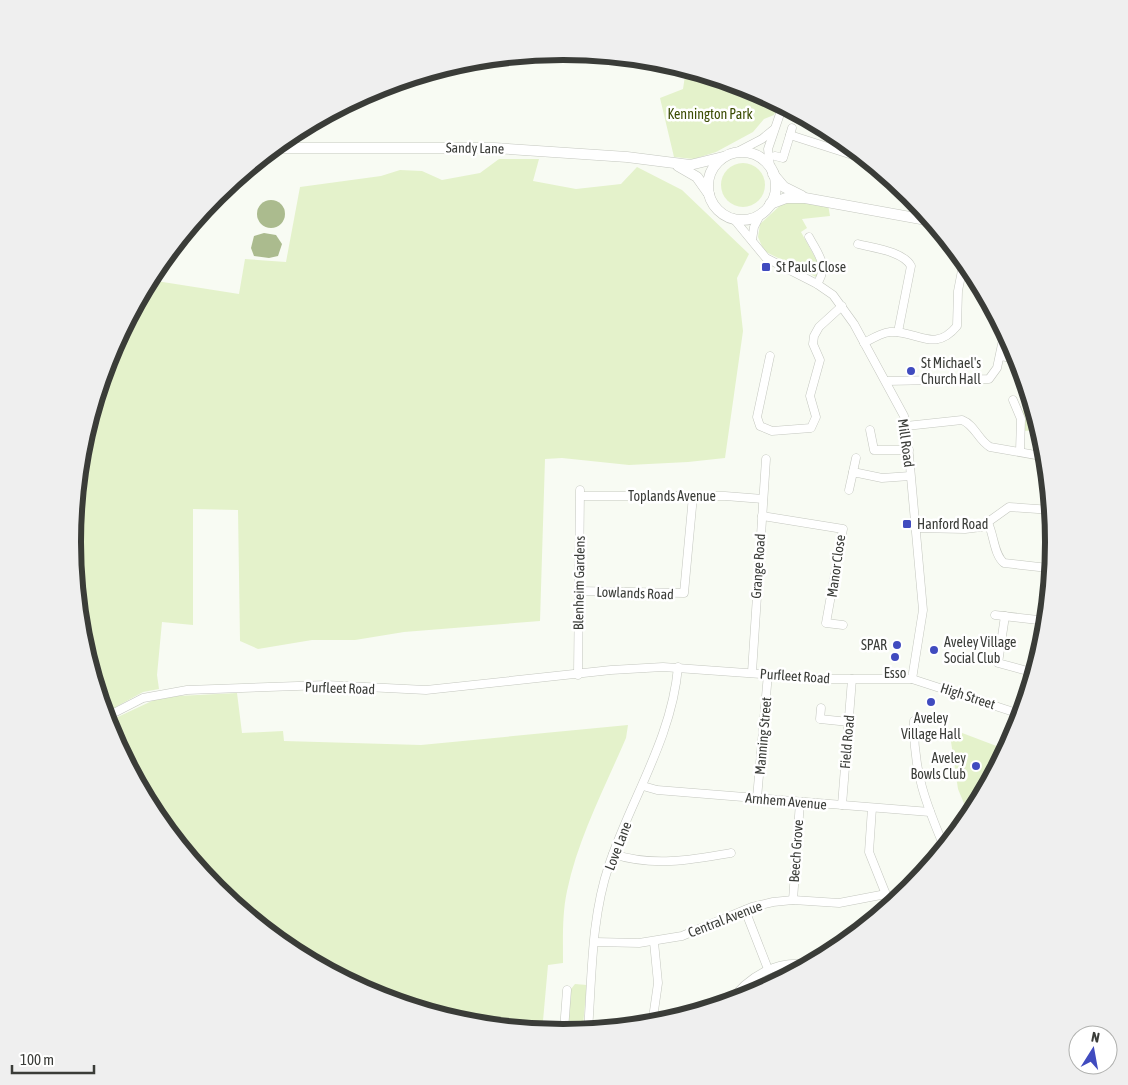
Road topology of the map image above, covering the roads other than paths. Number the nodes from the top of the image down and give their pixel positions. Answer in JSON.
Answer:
{"nodes":[{"id":1,"x":780,"y":112,"type":"edge"},
{"id":2,"x":773,"y":130,"type":"junction"},
{"id":3,"x":839,"y":146,"type":"edge"},
{"id":4,"x":286,"y":148,"type":"edge"},
{"id":5,"x":737,"y":152,"type":"junction"},
{"id":6,"x":776,"y":156,"type":"dead end"},
{"id":7,"x":723,"y":157,"type":"junction"},
{"id":8,"x":675,"y":164,"type":"junction"},
{"id":9,"x":771,"y":170,"type":"junction"},
{"id":10,"x":709,"y":194,"type":"junction"},
{"id":11,"x":805,"y":198,"type":"junction"},
{"id":12,"x":770,"y":204,"type":"junction"},
{"id":13,"x":761,"y":213,"type":"junction"},
{"id":14,"x":734,"y":218,"type":"junction"},
{"id":15,"x":922,"y":219,"type":"edge"},
{"id":16,"x":809,"y":237,"type":"dead end"},
{"id":17,"x":752,"y":240,"type":"junction"},
{"id":18,"x":858,"y":244,"type":"dead end"},
{"id":19,"x":962,"y":270,"type":"edge"},
{"id":20,"x":817,"y":284,"type":"junction"},
{"id":21,"x":842,"y":306,"type":"junction"},
{"id":22,"x":898,"y":332,"type":"junction"},
{"id":23,"x":864,"y":342,"type":"junction"},
{"id":24,"x":1003,"y":342,"type":"edge"},
{"id":25,"x":770,"y":356,"type":"dead end"},
{"id":26,"x":1000,"y":356,"type":"junction"},
{"id":27,"x":1010,"y":358,"type":"edge"},
{"id":28,"x":886,"y":381,"type":"junction"},
{"id":29,"x":1013,"y":400,"type":"dead end"},
{"id":30,"x":906,"y":426,"type":"junction"},
{"id":31,"x":870,"y":430,"type":"dead end"},
{"id":32,"x":909,"y":450,"type":"junction"},
{"id":33,"x":1020,"y":451,"type":"junction"},
{"id":34,"x":1038,"y":455,"type":"edge"},
{"id":35,"x":856,"y":458,"type":"dead end"},
{"id":36,"x":766,"y":459,"type":"dead end"},
{"id":37,"x":853,"y":472,"type":"junction"},
{"id":38,"x":910,"y":476,"type":"junction"},
{"id":39,"x":849,"y":490,"type":"dead end"},
{"id":40,"x":580,"y":493,"type":"joint"},
{"id":41,"x":693,"y":496,"type":"junction"},
{"id":42,"x":763,"y":499,"type":"junction"},
{"id":43,"x":1045,"y":510,"type":"edge"},
{"id":44,"x":762,"y":516,"type":"junction"},
{"id":45,"x":988,"y":523,"type":"junction"},
{"id":46,"x":916,"y":528,"type":"junction"},
{"id":47,"x":1045,"y":568,"type":"edge"},
{"id":48,"x":578,"y":591,"type":"junction"},
{"id":49,"x":995,"y":615,"type":"dead end"},
{"id":50,"x":1005,"y":616,"type":"junction"},
{"id":51,"x":1040,"y":620,"type":"edge"},
{"id":52,"x":843,"y":625,"type":"dead end"},
{"id":53,"x":678,"y":667,"type":"junction"},
{"id":54,"x":1029,"y":671,"type":"edge"},
{"id":55,"x":752,"y":672,"type":"junction"},
{"id":56,"x":768,"y":674,"type":"junction"},
{"id":57,"x":578,"y":675,"type":"junction"},
{"id":58,"x":912,"y":678,"type":"junction"},
{"id":59,"x":852,"y":679,"type":"junction"},
{"id":60,"x":821,"y":708,"type":"dead end"},
{"id":61,"x":1016,"y":712,"type":"edge"},
{"id":62,"x":113,"y":713,"type":"edge"},
{"id":63,"x":914,"y":721,"type":"dead end"},
{"id":64,"x":849,"y":722,"type":"junction"},
{"id":65,"x":643,"y":786,"type":"junction"},
{"id":66,"x":757,"y":798,"type":"junction"},
{"id":67,"x":800,"y":802,"type":"junction"},
{"id":68,"x":842,"y":805,"type":"junction"},
{"id":69,"x":872,"y":808,"type":"junction"},
{"id":70,"x":930,"y":812,"type":"junction"},
{"id":71,"x":942,"y":842,"type":"edge"},
{"id":72,"x":731,"y":853,"type":"dead end"},
{"id":73,"x":613,"y":854,"type":"junction"},
{"id":74,"x":886,"y":894,"type":"junction"},
{"id":75,"x":888,"y":899,"type":"edge"},
{"id":76,"x":793,"y":900,"type":"junction"},
{"id":77,"x":745,"y":910,"type":"junction"},
{"id":78,"x":595,"y":942,"type":"junction"},
{"id":79,"x":654,"y":942,"type":"junction"},
{"id":80,"x":797,"y":964,"type":"edge"},
{"id":81,"x":768,"y":969,"type":"junction"},
{"id":82,"x":567,"y":990,"type":"dead end"},
{"id":83,"x":738,"y":992,"type":"edge"},
{"id":84,"x":653,"y":1017,"type":"edge"},
{"id":85,"x":589,"y":1024,"type":"edge"},
{"id":86,"x":564,"y":1025,"type":"edge"}],
"edges":[{"from":1,"to":2,"type":"street"},
{"from":2,"to":5,"type":"street"},
{"from":2,"to":9,"type":"street"},
{"from":3,"to":6,"type":"street"},
{"from":4,"to":8,"type":"main road","name":"Sandy Lane"},
{"from":5,"to":7,"type":"main road"},
{"from":5,"to":9,"type":"main road"},
{"from":7,"to":8,"type":"main road","name":"Sandy Lane"},
{"from":7,"to":10,"type":"main road"},
{"from":8,"to":10,"type":"main road","name":"Sandy Lane"},
{"from":9,"to":11,"type":"main road"},
{"from":9,"to":12,"type":"main road"},
{"from":10,"to":14,"type":"main road"},
{"from":11,"to":12,"type":"main road"},
{"from":11,"to":15,"type":"main road"},
{"from":12,"to":13,"type":"main road"},
{"from":13,"to":14,"type":"main road"},
{"from":13,"to":17,"type":"street"},
{"from":14,"to":17,"type":"street","name":"Mill Road"},
{"from":16,"to":20,"type":"street"},
{"from":17,"to":20,"type":"street","name":"Mill Road"},
{"from":18,"to":22,"type":"street"},
{"from":19,"to":22,"type":"street"},
{"from":20,"to":21,"type":"street","name":"Mill Road"},
{"from":21,"to":23,"type":"street","name":"Mill Road"},
{"from":21,"to":25,"type":"street"},
{"from":22,"to":23,"type":"street"},
{"from":23,"to":28,"type":"street","name":"Mill Road"},
{"from":24,"to":26,"type":"street"},
{"from":26,"to":27,"type":"street"},
{"from":26,"to":28,"type":"street"},
{"from":28,"to":30,"type":"street","name":"Mill Road"},
{"from":29,"to":33,"type":"street"},
{"from":30,"to":32,"type":"street","name":"Mill Road"},
{"from":30,"to":33,"type":"street"},
{"from":31,"to":32,"type":"street"},
{"from":32,"to":38,"type":"street","name":"Mill Road"},
{"from":33,"to":34,"type":"street"},
{"from":35,"to":37,"type":"street"},
{"from":36,"to":42,"type":"street","name":"Grange Road"},
{"from":37,"to":38,"type":"street"},
{"from":37,"to":39,"type":"street"},
{"from":38,"to":46,"type":"street","name":"Mill Road"},
{"from":40,"to":41,"type":"street","name":"Toplands Avenue"},
{"from":40,"to":48,"type":"street","name":"Blenheim Gardens"},
{"from":41,"to":42,"type":"street","name":"Toplands Avenue"},
{"from":41,"to":48,"type":"street","name":"Lowlands Road"},
{"from":42,"to":44,"type":"street","name":"Grange Road"},
{"from":43,"to":45,"type":"street"},
{"from":44,"to":52,"type":"street","name":"Manor Close"},
{"from":44,"to":55,"type":"street","name":"Grange Road"},
{"from":45,"to":46,"type":"street"},
{"from":45,"to":47,"type":"street"},
{"from":46,"to":58,"type":"street","name":"Mill Road"},
{"from":48,"to":57,"type":"street","name":"Blenheim Gardens"},
{"from":49,"to":50,"type":"street"},
{"from":50,"to":51,"type":"street"},
{"from":50,"to":54,"type":"street"},
{"from":53,"to":55,"type":"street","name":"Purfleet Road"},
{"from":53,"to":57,"type":"street"},
{"from":53,"to":65,"type":"street","name":"Love Lane"},
{"from":55,"to":56,"type":"street","name":"Purfleet Road"},
{"from":56,"to":59,"type":"street","name":"Purfleet Road"},
{"from":56,"to":66,"type":"street","name":"Manning Street"},
{"from":57,"to":62,"type":"street","name":"Purfleet Road"},
{"from":58,"to":59,"type":"street","name":"Purfleet Road"},
{"from":58,"to":61,"type":"street","name":"High Street"},
{"from":59,"to":64,"type":"street","name":"Field Road"},
{"from":60,"to":64,"type":"street"},
{"from":63,"to":70,"type":"street"},
{"from":64,"to":68,"type":"street","name":"Field Road"},
{"from":65,"to":66,"type":"street","name":"Arnhem Avenue"},
{"from":65,"to":73,"type":"street","name":"Love Lane"},
{"from":66,"to":67,"type":"street","name":"Arnhem Avenue"},
{"from":67,"to":68,"type":"street","name":"Arnhem Avenue"},
{"from":67,"to":76,"type":"street","name":"Beech Grove"},
{"from":68,"to":69,"type":"street","name":"Arnhem Avenue"},
{"from":69,"to":70,"type":"street","name":"Arnhem Avenue"},
{"from":69,"to":74,"type":"street"},
{"from":70,"to":71,"type":"street"},
{"from":72,"to":73,"type":"street"},
{"from":73,"to":78,"type":"street","name":"Love Lane"},
{"from":74,"to":75,"type":"street"},
{"from":74,"to":76,"type":"street","name":"Central Avenue"},
{"from":76,"to":77,"type":"street","name":"Central Avenue"},
{"from":77,"to":79,"type":"street","name":"Central Avenue"},
{"from":77,"to":81,"type":"street"},
{"from":78,"to":79,"type":"street","name":"Central Avenue"},
{"from":78,"to":85,"type":"street","name":"Love Lane"},
{"from":79,"to":84,"type":"street"},
{"from":80,"to":81,"type":"street"},
{"from":81,"to":83,"type":"street"},
{"from":82,"to":86,"type":"street"}]}
